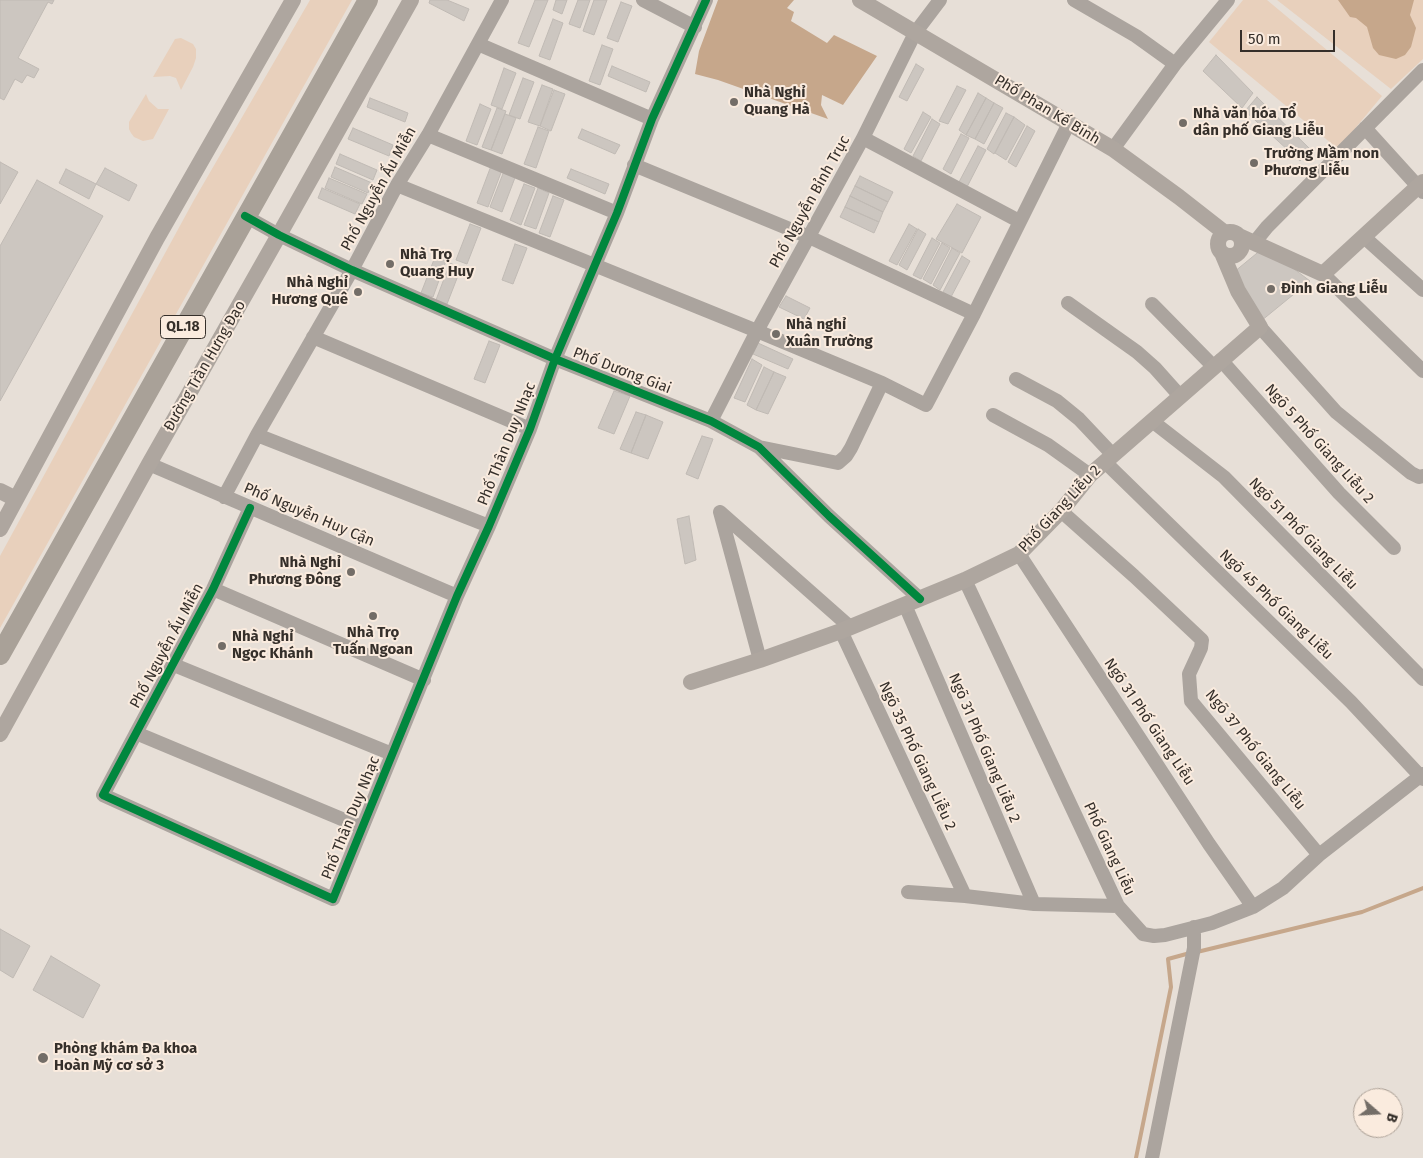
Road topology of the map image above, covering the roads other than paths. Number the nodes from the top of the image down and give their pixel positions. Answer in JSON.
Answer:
{"nodes":[{"id":1,"x":293,"y":0,"type":"edge"},
{"id":2,"x":368,"y":0,"type":"edge"},
{"id":3,"x":411,"y":0,"type":"edge"},
{"id":4,"x":502,"y":0,"type":"edge"},
{"id":5,"x":643,"y":0,"type":"edge"},
{"id":6,"x":706,"y":0,"type":"edge"},
{"id":7,"x":860,"y":0,"type":"edge"},
{"id":8,"x":940,"y":0,"type":"edge"},
{"id":9,"x":1074,"y":0,"type":"edge"},
{"id":10,"x":1228,"y":0,"type":"edge"},
{"id":11,"x":695,"y":27,"type":"junction"},
{"id":12,"x":916,"y":33,"type":"junction"},
{"id":13,"x":478,"y":44,"type":"junction"},
{"id":14,"x":1175,"y":64,"type":"junction"},
{"id":15,"x":1423,"y":70,"type":"edge"},
{"id":16,"x":652,"y":119,"type":"junction"},
{"id":17,"x":1069,"y":123,"type":"junction"},
{"id":18,"x":1365,"y":128,"type":"junction"},
{"id":19,"x":428,"y":135,"type":"junction"},
{"id":20,"x":864,"y":138,"type":"junction"},
{"id":21,"x":1113,"y":149,"type":"junction"},
{"id":22,"x":634,"y":165,"type":"junction"},
{"id":23,"x":397,"y":186,"type":"junction"},
{"id":24,"x":1421,"y":187,"type":"edge"},
{"id":25,"x":617,"y":213,"type":"junction"},
{"id":26,"x":245,"y":216,"type":"junction"},
{"id":27,"x":1019,"y":221,"type":"junction"},
{"id":28,"x":280,"y":236,"type":"junction"},
{"id":29,"x":809,"y":237,"type":"junction"},
{"id":30,"x":1239,"y":237,"type":"junction"},
{"id":31,"x":1364,"y":237,"type":"junction"},
{"id":32,"x":595,"y":264,"type":"junction"},
{"id":33,"x":352,"y":270,"type":"junction"},
{"id":34,"x":1323,"y":274,"type":"junction"},
{"id":35,"x":1423,"y":290,"type":"edge"},
{"id":36,"x":1068,"y":303,"type":"dead end"},
{"id":37,"x":1152,"y":304,"type":"dead end"},
{"id":38,"x":974,"y":314,"type":"junction"},
{"id":39,"x":1260,"y":327,"type":"junction"},
{"id":40,"x":758,"y":330,"type":"junction"},
{"id":41,"x":313,"y":337,"type":"junction"},
{"id":42,"x":555,"y":359,"type":"junction"},
{"id":43,"x":1217,"y":364,"type":"junction"},
{"id":44,"x":1423,"y":371,"type":"edge"},
{"id":45,"x":1016,"y":379,"type":"dead end"},
{"id":46,"x":882,"y":384,"type":"junction"},
{"id":47,"x":1180,"y":396,"type":"junction"},
{"id":48,"x":992,"y":415,"type":"dead end"},
{"id":49,"x":711,"y":421,"type":"junction"},
{"id":50,"x":1152,"y":421,"type":"junction"},
{"id":51,"x":530,"y":429,"type":"junction"},
{"id":52,"x":257,"y":435,"type":"junction"},
{"id":53,"x":759,"y":447,"type":"junction"},
{"id":54,"x":1109,"y":458,"type":"junction"},
{"id":55,"x":149,"y":464,"type":"junction"},
{"id":56,"x":1090,"y":475,"type":"junction"},
{"id":57,"x":1423,"y":476,"type":"edge"},
{"id":58,"x":0,"y":491,"type":"edge"},
{"id":59,"x":224,"y":497,"type":"junction"},
{"id":60,"x":16,"y":499,"type":"junction"},
{"id":61,"x":250,"y":508,"type":"junction"},
{"id":62,"x":1061,"y":511,"type":"junction"},
{"id":63,"x":489,"y":526,"type":"junction"},
{"id":64,"x":0,"y":529,"type":"edge"},
{"id":65,"x":1394,"y":548,"type":"dead end"},
{"id":66,"x":1019,"y":554,"type":"junction"},
{"id":67,"x":965,"y":580,"type":"junction"},
{"id":68,"x":213,"y":589,"type":"junction"},
{"id":69,"x":457,"y":596,"type":"junction"},
{"id":70,"x":920,"y":599,"type":"junction"},
{"id":71,"x":904,"y":605,"type":"junction"},
{"id":72,"x":845,"y":629,"type":"junction"},
{"id":73,"x":0,"y":655,"type":"edge"},
{"id":74,"x":760,"y":660,"type":"junction"},
{"id":75,"x":174,"y":665,"type":"junction"},
{"id":76,"x":1423,"y":679,"type":"edge"},
{"id":77,"x":424,"y":680,"type":"junction"},
{"id":78,"x":691,"y":682,"type":"dead end"},
{"id":79,"x":136,"y":733,"type":"junction"},
{"id":80,"x":0,"y":734,"type":"edge"},
{"id":81,"x":392,"y":754,"type":"junction"},
{"id":82,"x":1422,"y":776,"type":"edge"},
{"id":83,"x":361,"y":827,"type":"junction"},
{"id":84,"x":1319,"y":856,"type":"junction"},
{"id":85,"x":908,"y":892,"type":"dead end"},
{"id":86,"x":964,"y":896,"type":"junction"},
{"id":87,"x":333,"y":899,"type":"joint"},
{"id":88,"x":1034,"y":904,"type":"junction"},
{"id":89,"x":1118,"y":906,"type":"junction"},
{"id":90,"x":1253,"y":907,"type":"junction"},
{"id":91,"x":1194,"y":927,"type":"junction"},
{"id":92,"x":1152,"y":1158,"type":"edge"}],
"edges":[{"from":1,"to":60,"type":"main road"},
{"from":2,"to":26,"type":"highway","number":"QL.18"},
{"from":3,"to":28,"type":"main road","name":"Đường Trần Hưng Đạo"},
{"from":4,"to":13,"type":"street","name":"Phố Nguyễn Ấu Miễn"},
{"from":5,"to":11,"type":"street"},
{"from":6,"to":11,"type":"street","name":"Phố Thân Duy Nhạc"},
{"from":7,"to":12,"type":"main road","name":"Phố Phan Kế Bính"},
{"from":8,"to":12,"type":"street","name":"Phố Nguyễn Bỉnh Trục"},
{"from":9,"to":14,"type":"street"},
{"from":10,"to":14,"type":"street"},
{"from":11,"to":16,"type":"street","name":"Phố Thân Duy Nhạc"},
{"from":12,"to":17,"type":"main road","name":"Phố Phan Kế Bính"},
{"from":12,"to":20,"type":"street","name":"Phố Nguyễn Bỉnh Trục"},
{"from":13,"to":16,"type":"street"},
{"from":13,"to":19,"type":"street","name":"Phố Nguyễn Ấu Miễn"},
{"from":14,"to":21,"type":"street"},
{"from":15,"to":18,"type":"street"},
{"from":16,"to":22,"type":"street","name":"Phố Thân Duy Nhạc"},
{"from":17,"to":21,"type":"main road","name":"Phố Phan Kế Bính"},
{"from":17,"to":27,"type":"street"},
{"from":18,"to":24,"type":"street"},
{"from":18,"to":30,"type":"street"},
{"from":19,"to":23,"type":"street","name":"Phố Nguyễn Ấu Miễn"},
{"from":19,"to":25,"type":"street"},
{"from":20,"to":27,"type":"street"},
{"from":20,"to":29,"type":"street","name":"Phố Nguyễn Bỉnh Trục"},
{"from":21,"to":30,"type":"main road","name":"Phố Phan Kế Bính"},
{"from":22,"to":25,"type":"street","name":"Phố Thân Duy Nhạc"},
{"from":22,"to":29,"type":"street"},
{"from":23,"to":32,"type":"street"},
{"from":23,"to":33,"type":"street","name":"Phố Nguyễn Ấu Miễn"},
{"from":24,"to":31,"type":"main road"},
{"from":25,"to":32,"type":"street","name":"Phố Thân Duy Nhạc"},
{"from":26,"to":28,"type":"street","name":"Phố Dương Giai"},
{"from":26,"to":73,"type":"highway","number":"QL.18"},
{"from":27,"to":38,"type":"street"},
{"from":28,"to":33,"type":"street","name":"Phố Dương Giai"},
{"from":28,"to":55,"type":"main road","name":"Đường Trần Hưng Đạo"},
{"from":29,"to":38,"type":"street"},
{"from":29,"to":40,"type":"street","name":"Phố Nguyễn Bỉnh Trục"},
{"from":30,"to":34,"type":"main road","name":"Phố Phan Kế Bính"},
{"from":30,"to":39,"type":"main road"},
{"from":31,"to":34,"type":"main road"},
{"from":31,"to":35,"type":"street"},
{"from":32,"to":40,"type":"street"},
{"from":32,"to":42,"type":"street","name":"Phố Thân Duy Nhạc"},
{"from":33,"to":41,"type":"street","name":"Phố Nguyễn Ấu Miễn"},
{"from":33,"to":42,"type":"street","name":"Phố Dương Giai"},
{"from":34,"to":44,"type":"street"},
{"from":36,"to":47,"type":"street"},
{"from":37,"to":43,"type":"street","name":"Ngõ 5 Phố Giang Liễu 2"},
{"from":38,"to":46,"type":"street"},
{"from":39,"to":43,"type":"main road","name":"Phố Giang Liễu 2"},
{"from":39,"to":57,"type":"street"},
{"from":40,"to":46,"type":"street"},
{"from":40,"to":49,"type":"street","name":"Phố Nguyễn Bỉnh Trục"},
{"from":41,"to":51,"type":"street"},
{"from":41,"to":52,"type":"street","name":"Phố Nguyễn Ấu Miễn"},
{"from":42,"to":49,"type":"street","name":"Phố Dương Giai"},
{"from":42,"to":51,"type":"street","name":"Phố Thân Duy Nhạc"},
{"from":43,"to":47,"type":"main road","name":"Phố Giang Liễu 2"},
{"from":43,"to":65,"type":"street","name":"Ngõ 5 Phố Giang Liễu 2"},
{"from":45,"to":54,"type":"street","name":"Ngõ 45 Phố Giang Liễu"},
{"from":46,"to":53,"type":"street"},
{"from":47,"to":50,"type":"main road","name":"Phố Giang Liễu 2"},
{"from":48,"to":56,"type":"street"},
{"from":49,"to":53,"type":"street","name":"Phố Dương Giai"},
{"from":50,"to":54,"type":"main road","name":"Phố Giang Liễu 2"},
{"from":50,"to":76,"type":"street","name":"Ngõ 51 Phố Giang Liễu"},
{"from":51,"to":63,"type":"street","name":"Phố Thân Duy Nhạc"},
{"from":52,"to":59,"type":"street","name":"Phố Nguyễn Ấu Miễn"},
{"from":52,"to":63,"type":"street"},
{"from":53,"to":70,"type":"street","name":"Phố Dương Giai"},
{"from":54,"to":56,"type":"main road","name":"Phố Giang Liễu 2"},
{"from":54,"to":82,"type":"street","name":"Ngõ 45 Phố Giang Liễu"},
{"from":55,"to":59,"type":"street","name":"Phố Nguyễn Huy Cận"},
{"from":55,"to":80,"type":"main road","name":"Đường Trần Hưng Đạo"},
{"from":56,"to":62,"type":"main road","name":"Phố Giang Liễu 2"},
{"from":58,"to":60,"type":"main road"},
{"from":59,"to":61,"type":"street","name":"Phố Nguyễn Huy Cận"},
{"from":60,"to":64,"type":"main road"},
{"from":61,"to":68,"type":"street","name":"Phố Nguyễn Ấu Miễn"},
{"from":61,"to":69,"type":"street","name":"Phố Nguyễn Huy Cận"},
{"from":62,"to":66,"type":"main road","name":"Phố Giang Liễu 2"},
{"from":62,"to":84,"type":"street","name":"Ngõ 37 Phố Giang Liễu"},
{"from":63,"to":69,"type":"street","name":"Phố Thân Duy Nhạc"},
{"from":66,"to":67,"type":"main road","name":"Phố Giang Liễu 2"},
{"from":66,"to":90,"type":"street","name":"Ngõ 31 Phố Giang Liễu"},
{"from":67,"to":70,"type":"main road","name":"Phố Giang Liễu 2"},
{"from":67,"to":89,"type":"street","name":"Phố Giang Liễu"},
{"from":68,"to":75,"type":"street","name":"Phố Nguyễn Ấu Miễn"},
{"from":68,"to":77,"type":"street"},
{"from":69,"to":77,"type":"street","name":"Phố Thân Duy Nhạc"},
{"from":70,"to":71,"type":"main road","name":"Phố Giang Liễu 2"},
{"from":71,"to":72,"type":"main road","name":"Phố Giang Liễu 2"},
{"from":71,"to":88,"type":"street","name":"Ngõ 31 Phố Giang Liễu 2"},
{"from":72,"to":74,"type":"main road","name":"Phố Giang Liễu 2"},
{"from":72,"to":74,"type":"street"},
{"from":72,"to":86,"type":"street","name":"Ngõ 35 Phố Giang Liễu 2"},
{"from":74,"to":78,"type":"main road","name":"Phố Giang Liễu 2"},
{"from":75,"to":79,"type":"street","name":"Phố Nguyễn Ấu Miễn"},
{"from":75,"to":81,"type":"street"},
{"from":77,"to":81,"type":"street","name":"Phố Thân Duy Nhạc"},
{"from":79,"to":83,"type":"street"},
{"from":79,"to":87,"type":"street","name":"Phố Nguyễn Ấu Miễn"},
{"from":81,"to":83,"type":"street","name":"Phố Thân Duy Nhạc"},
{"from":82,"to":84,"type":"street","name":"Phố Giang Liễu"},
{"from":83,"to":87,"type":"street","name":"Phố Thân Duy Nhạc"},
{"from":84,"to":90,"type":"street","name":"Phố Giang Liễu"},
{"from":85,"to":86,"type":"street"},
{"from":86,"to":88,"type":"street"},
{"from":88,"to":89,"type":"street"},
{"from":89,"to":91,"type":"street","name":"Phố Giang Liễu"},
{"from":90,"to":91,"type":"street","name":"Phố Giang Liễu"},
{"from":91,"to":92,"type":"street"}]}
